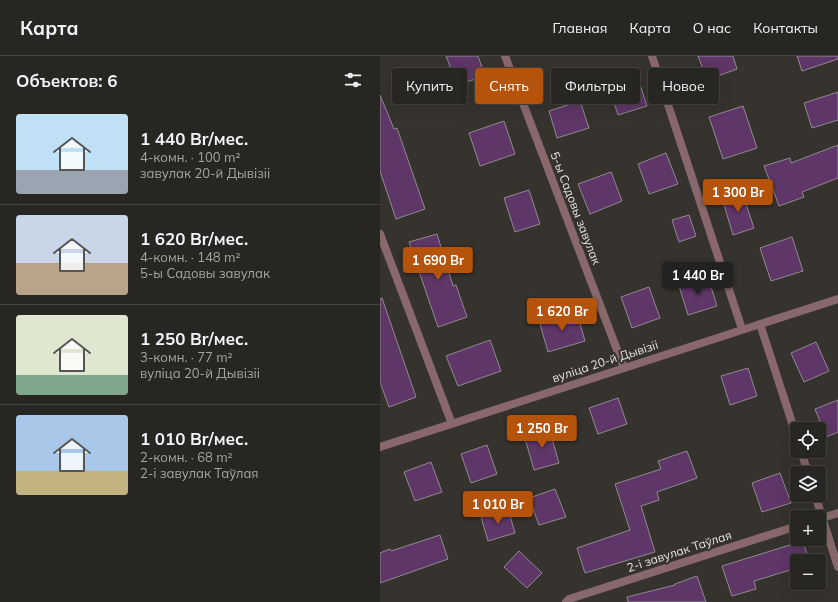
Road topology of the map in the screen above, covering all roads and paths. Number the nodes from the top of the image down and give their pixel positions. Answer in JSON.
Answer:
{"nodes":[{"id":1,"x":504,"y":56,"type":"edge"},
{"id":2,"x":652,"y":56,"type":"edge"},
{"id":3,"x":380,"y":234,"type":"edge"},
{"id":4,"x":838,"y":299,"type":"edge"},
{"id":5,"x":760,"y":324,"type":"junction"},
{"id":6,"x":742,"y":329,"type":"junction"},
{"id":7,"x":624,"y":368,"type":"junction"},
{"id":8,"x":792,"y":422,"type":"edge"},
{"id":9,"x":452,"y":424,"type":"junction"},
{"id":10,"x":380,"y":447,"type":"edge"},
{"id":11,"x":838,"y":513,"type":"edge"},
{"id":12,"x":826,"y":517,"type":"edge"},
{"id":13,"x":790,"y":528,"type":"edge"},
{"id":14,"x":826,"y":533,"type":"edge"},
{"id":15,"x":838,"y":567,"type":"edge"},
{"id":16,"x":569,"y":601,"type":"edge"}],
"edges":[{"from":1,"to":7,"type":"street","name":"5-ы Садовы завулак"},
{"from":2,"to":6,"type":"street"},
{"from":3,"to":9,"type":"street"},
{"from":4,"to":5,"type":"street","name":"вуліца 20-й Дывізіі"},
{"from":5,"to":6,"type":"street","name":"вуліца 20-й Дывізіі"},
{"from":5,"to":8,"type":"street"},
{"from":6,"to":7,"type":"street","name":"вуліца 20-й Дывізіі"},
{"from":7,"to":9,"type":"street","name":"вуліца 20-й Дывізіі"},
{"from":9,"to":10,"type":"street","name":"вуліца 20-й Дывізіі"},
{"from":11,"to":12,"type":"street"},
{"from":13,"to":16,"type":"street","name":"2-і завулак Таўлая"},
{"from":14,"to":15,"type":"street"}]}
